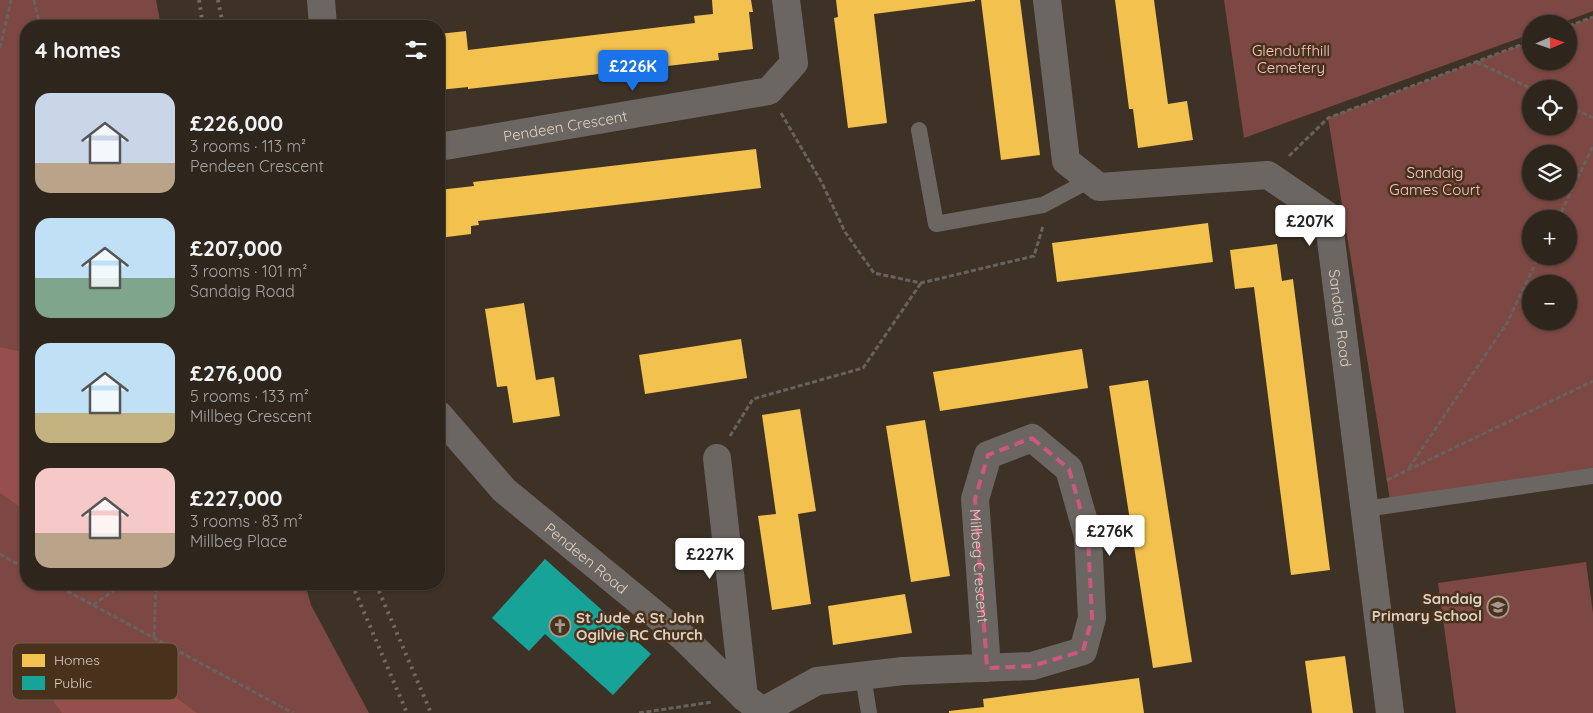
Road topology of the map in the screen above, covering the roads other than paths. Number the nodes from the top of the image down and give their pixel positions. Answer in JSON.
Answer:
{"nodes":[{"id":1,"x":321,"y":0,"type":"edge"},
{"id":2,"x":786,"y":0,"type":"edge"},
{"id":3,"x":1047,"y":0,"type":"edge"},
{"id":4,"x":323,"y":20,"type":"edge"},
{"id":5,"x":919,"y":130,"type":"dead end"},
{"id":6,"x":445,"y":146,"type":"edge"},
{"id":7,"x":1090,"y":180,"type":"junction"},
{"id":8,"x":445,"y":423,"type":"edge"},
{"id":9,"x":717,"y":458,"type":"road end"},
{"id":10,"x":1593,"y":476,"type":"edge"},
{"id":11,"x":1364,"y":501,"type":"junction"},
{"id":12,"x":987,"y":668,"type":"junction"},
{"id":13,"x":864,"y":676,"type":"junction"},
{"id":14,"x":758,"y":707,"type":"edge"},
{"id":15,"x":869,"y":713,"type":"edge"},
{"id":16,"x":1390,"y":713,"type":"edge"}],
"edges":[{"from":1,"to":4,"type":"street"},
{"from":2,"to":6,"type":"street","name":"Pendeen Crescent"},
{"from":3,"to":7,"type":"street"},
{"from":5,"to":7,"type":"lane"},
{"from":7,"to":11,"type":"street","name":"Sandaig Road"},
{"from":8,"to":14,"type":"street","name":"Pendeen Road"},
{"from":9,"to":14,"type":"street"},
{"from":10,"to":11,"type":"lane"},
{"from":11,"to":16,"type":"street","name":"Sandaig Road"},
{"from":12,"to":12,"type":"street","name":"Millbeg Crescent"},
{"from":12,"to":13,"type":"street","name":"Millbeg Crescent"},
{"from":13,"to":14,"type":"street","name":"Millbeg Crescent"},
{"from":13,"to":15,"type":"lane"}]}
